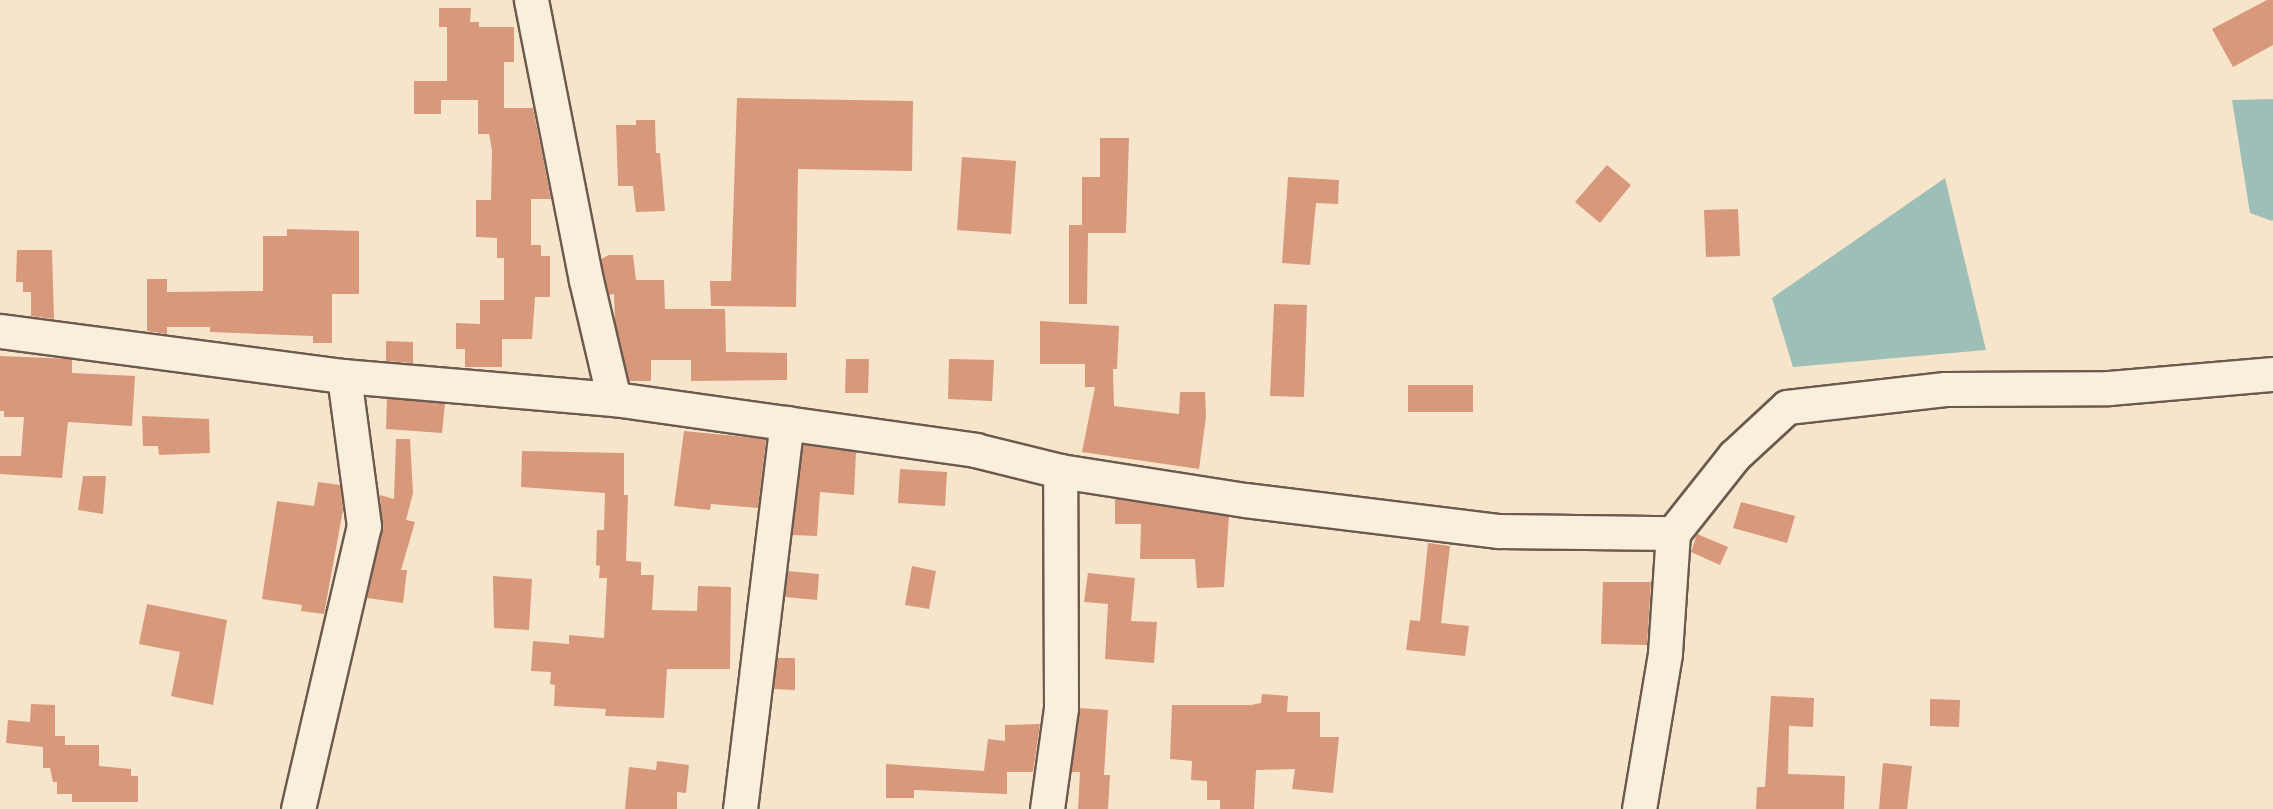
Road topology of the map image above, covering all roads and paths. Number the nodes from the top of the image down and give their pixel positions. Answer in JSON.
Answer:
{"nodes":[{"id":1,"x":531,"y":0,"type":"edge"},
{"id":2,"x":0,"y":331,"type":"edge"},
{"id":3,"x":2273,"y":374,"type":"edge"},
{"id":4,"x":344,"y":376,"type":"junction"},
{"id":5,"x":614,"y":399,"type":"junction"},
{"id":6,"x":787,"y":423,"type":"junction"},
{"id":7,"x":1060,"y":471,"type":"junction"},
{"id":8,"x":1673,"y":533,"type":"junction"},
{"id":9,"x":298,"y":809,"type":"edge"},
{"id":10,"x":740,"y":809,"type":"edge"},
{"id":11,"x":1047,"y":809,"type":"edge"},
{"id":12,"x":1639,"y":809,"type":"edge"}],
"edges":[{"from":1,"to":5,"type":"street"},
{"from":2,"to":4,"type":"street"},
{"from":3,"to":8,"type":"street"},
{"from":4,"to":5,"type":"street"},
{"from":4,"to":9,"type":"street"},
{"from":5,"to":6,"type":"street"},
{"from":6,"to":7,"type":"street"},
{"from":6,"to":10,"type":"street"},
{"from":7,"to":8,"type":"street"},
{"from":7,"to":11,"type":"street"},
{"from":8,"to":12,"type":"street"}]}
